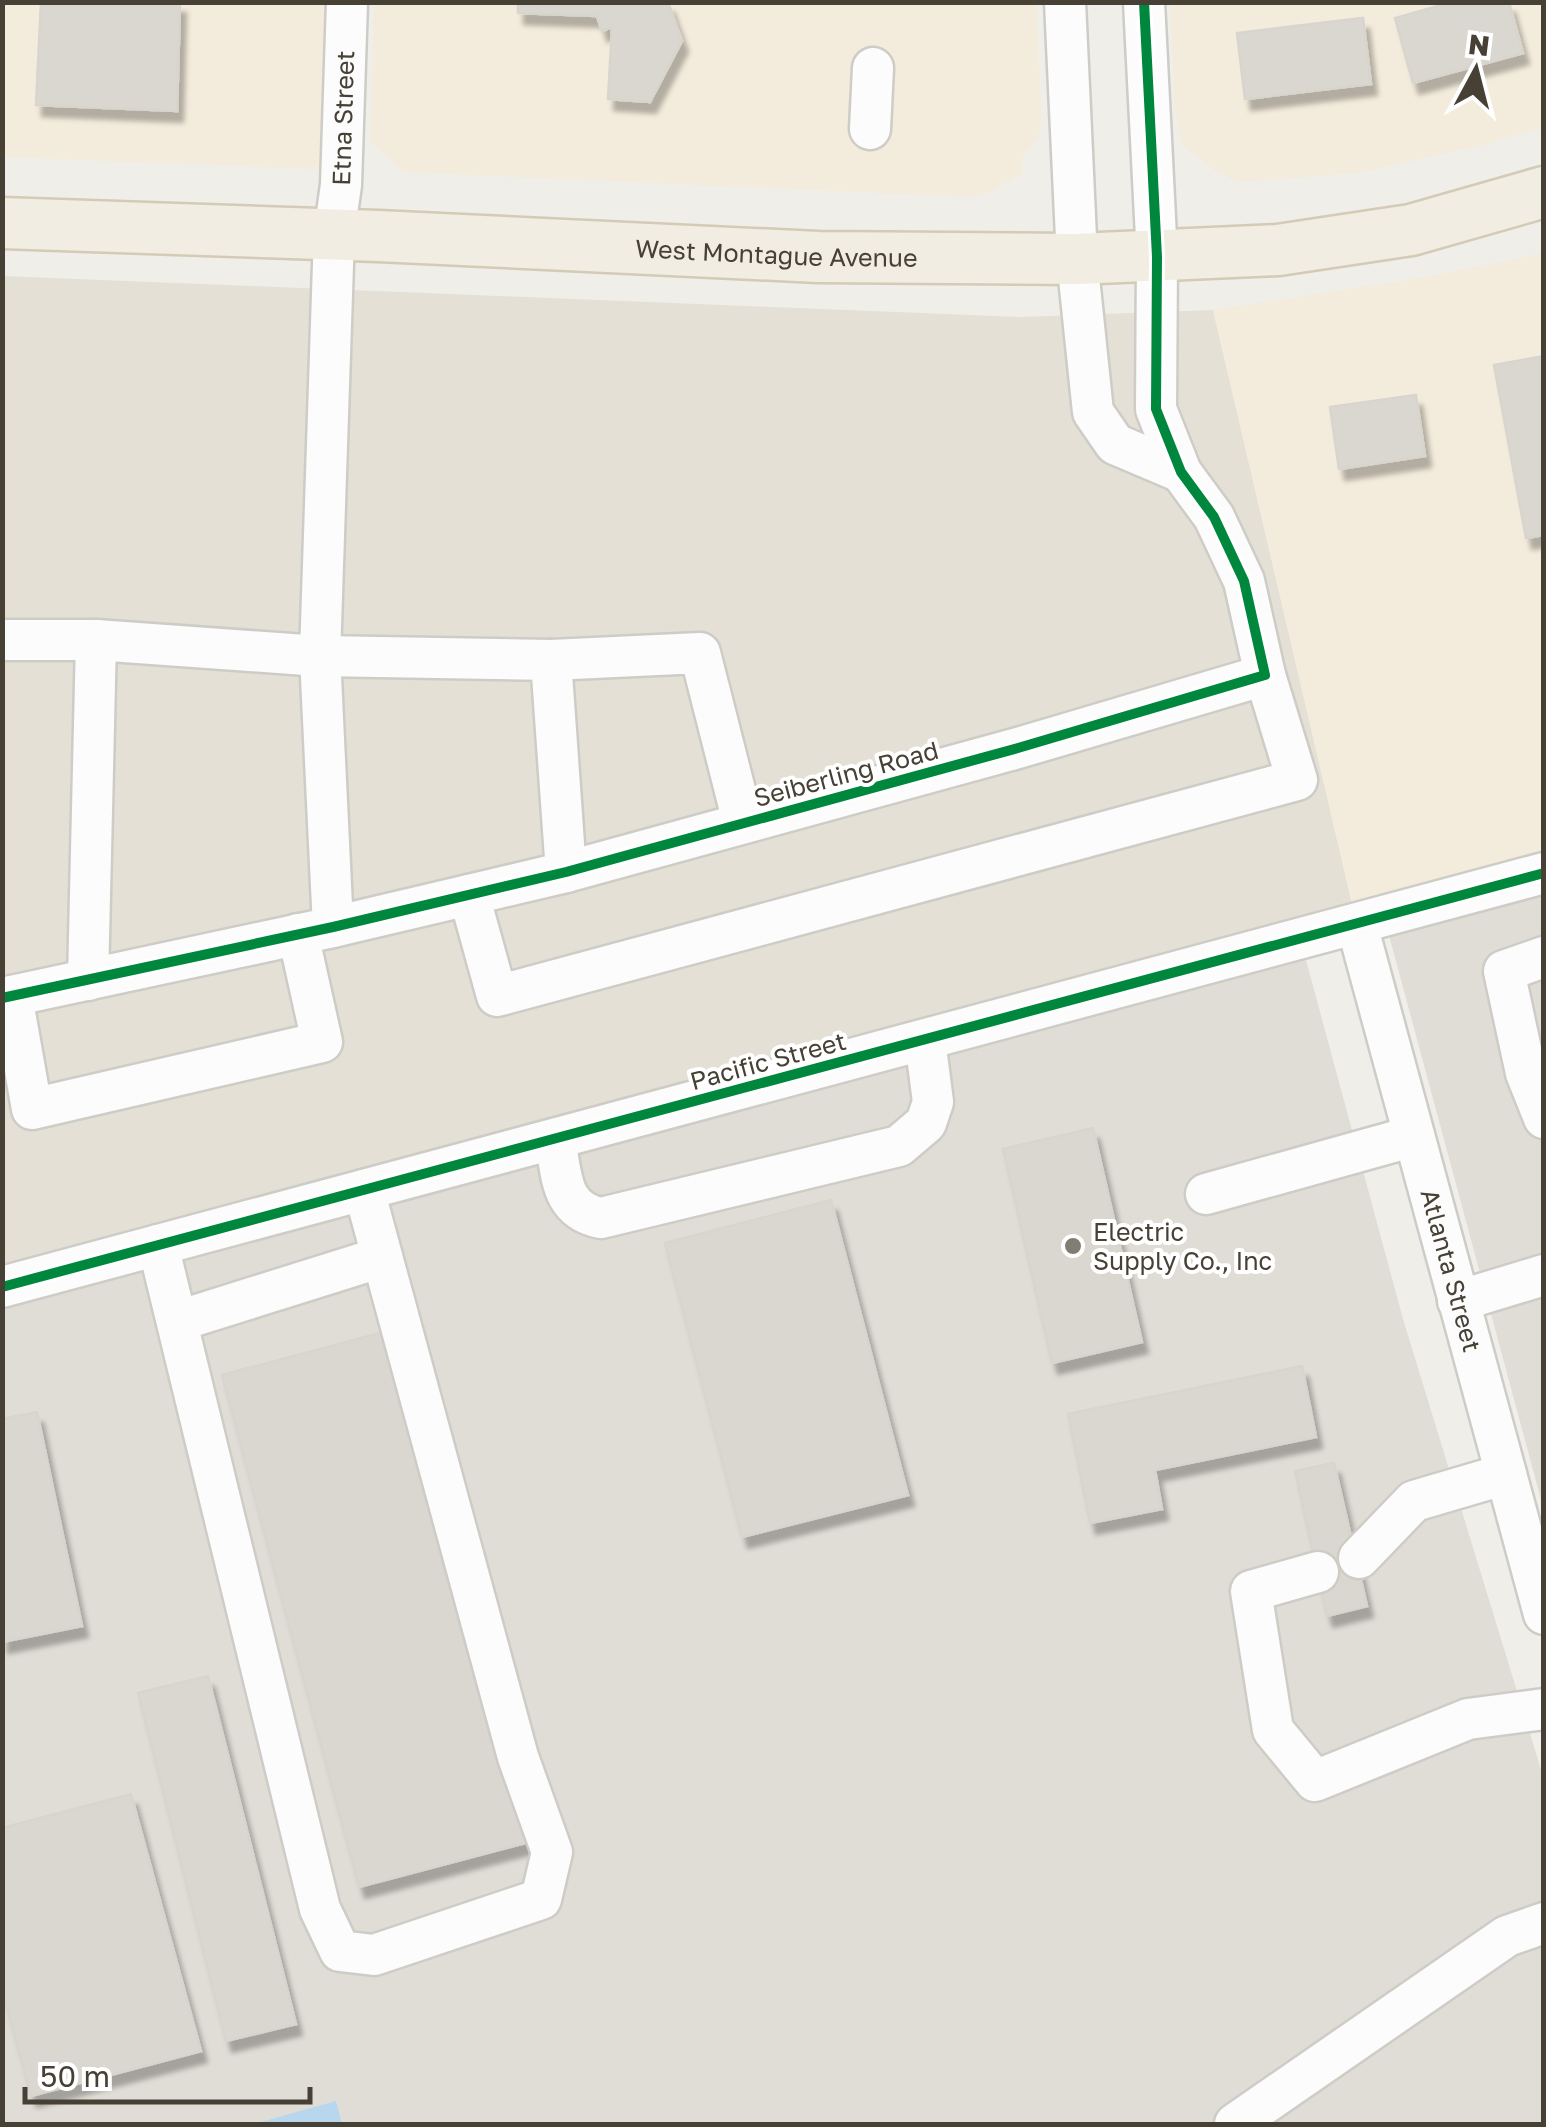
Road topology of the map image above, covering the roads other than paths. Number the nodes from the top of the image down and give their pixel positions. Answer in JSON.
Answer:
{"nodes":[{"id":1,"x":347,"y":2,"type":"edge"},
{"id":2,"x":1065,"y":2,"type":"edge"},
{"id":3,"x":1144,"y":2,"type":"edge"},
{"id":4,"x":872,"y":68,"type":"dead end"},
{"id":5,"x":870,"y":130,"type":"dead end"},
{"id":6,"x":1544,"y":192,"type":"edge"},
{"id":7,"x":2,"y":223,"type":"edge"},
{"id":8,"x":334,"y":234,"type":"junction"},
{"id":9,"x":1157,"y":257,"type":"junction"},
{"id":10,"x":1077,"y":259,"type":"junction"},
{"id":11,"x":1180,"y":472,"type":"junction"},
{"id":12,"x":2,"y":640,"type":"edge"},
{"id":13,"x":96,"y":640,"type":"junction"},
{"id":14,"x":320,"y":656,"type":"junction"},
{"id":15,"x":551,"y":660,"type":"junction"},
{"id":16,"x":1265,"y":675,"type":"junction"},
{"id":17,"x":743,"y":822,"type":"junction"},
{"id":18,"x":566,"y":872,"type":"junction"},
{"id":19,"x":1544,"y":873,"type":"edge"},
{"id":20,"x":469,"y":894,"type":"junction"},
{"id":21,"x":1357,"y":924,"type":"junction"},
{"id":22,"x":316,"y":931,"type":"junction"},
{"id":23,"x":1544,"y":957,"type":"edge"},
{"id":24,"x":88,"y":980,"type":"junction"},
{"id":25,"x":7,"y":997,"type":"edge"},
{"id":26,"x":925,"y":1040,"type":"junction"},
{"id":27,"x":1544,"y":1118,"type":"edge"},
{"id":28,"x":1414,"y":1136,"type":"junction"},
{"id":29,"x":555,"y":1139,"type":"junction"},
{"id":30,"x":364,"y":1190,"type":"junction"},
{"id":31,"x":1206,"y":1194,"type":"dead end"},
{"id":32,"x":158,"y":1245,"type":"junction"},
{"id":33,"x":382,"y":1257,"type":"junction"},
{"id":34,"x":1544,"y":1275,"type":"edge"},
{"id":35,"x":2,"y":1287,"type":"edge"},
{"id":36,"x":1458,"y":1301,"type":"junction"},
{"id":37,"x":178,"y":1321,"type":"junction"},
{"id":38,"x":1506,"y":1474,"type":"junction"},
{"id":39,"x":1358,"y":1558,"type":"dead end"},
{"id":40,"x":1318,"y":1572,"type":"dead end"},
{"id":41,"x":1544,"y":1614,"type":"edge"},
{"id":42,"x":1544,"y":1709,"type":"edge"},
{"id":43,"x":1544,"y":1923,"type":"edge"},
{"id":44,"x":1235,"y":2124,"type":"edge"}],
"edges":[{"from":1,"to":8,"type":"street","name":"Etna Street"},
{"from":2,"to":10,"type":"street"},
{"from":3,"to":9,"type":"street"},
{"from":4,"to":5,"type":"street"},
{"from":6,"to":9,"type":"main road","name":"West Montague Avenue"},
{"from":7,"to":8,"type":"main road","name":"West Montague Avenue"},
{"from":8,"to":10,"type":"main road","name":"West Montague Avenue"},
{"from":8,"to":14,"type":"street","name":"Etna Street"},
{"from":9,"to":10,"type":"main road","name":"West Montague Avenue"},
{"from":9,"to":11,"type":"street"},
{"from":10,"to":11,"type":"street"},
{"from":11,"to":16,"type":"street"},
{"from":12,"to":13,"type":"street"},
{"from":13,"to":14,"type":"street"},
{"from":13,"to":24,"type":"street"},
{"from":14,"to":15,"type":"street"},
{"from":14,"to":22,"type":"street","name":"Etna Street"},
{"from":15,"to":17,"type":"street"},
{"from":15,"to":18,"type":"street"},
{"from":16,"to":17,"type":"street","name":"Seiberling Road"},
{"from":16,"to":20,"type":"street"},
{"from":17,"to":18,"type":"street","name":"Seiberling Road"},
{"from":18,"to":20,"type":"street","name":"Seiberling Road"},
{"from":19,"to":21,"type":"street","name":"Pacific Street"},
{"from":20,"to":22,"type":"street","name":"Seiberling Road"},
{"from":21,"to":26,"type":"street","name":"Pacific Street"},
{"from":21,"to":28,"type":"street","name":"Atlanta Street"},
{"from":22,"to":24,"type":"street","name":"Seiberling Road"},
{"from":22,"to":25,"type":"street","name":"Etna Street"},
{"from":23,"to":27,"type":"street"},
{"from":24,"to":25,"type":"street","name":"Seiberling Road"},
{"from":26,"to":29,"type":"street","name":"Pacific Street"},
{"from":26,"to":29,"type":"street"},
{"from":28,"to":31,"type":"street"},
{"from":28,"to":36,"type":"street","name":"Atlanta Street"},
{"from":29,"to":30,"type":"street","name":"Pacific Street"},
{"from":30,"to":32,"type":"street","name":"Pacific Street"},
{"from":30,"to":33,"type":"street"},
{"from":32,"to":35,"type":"street","name":"Pacific Street"},
{"from":32,"to":37,"type":"street"},
{"from":33,"to":37,"type":"street"},
{"from":33,"to":37,"type":"street"},
{"from":34,"to":36,"type":"street"},
{"from":36,"to":38,"type":"street","name":"Atlanta Street"},
{"from":38,"to":39,"type":"street"},
{"from":38,"to":41,"type":"street","name":"Atlanta Street"},
{"from":40,"to":42,"type":"street"},
{"from":43,"to":44,"type":"street"}]}
